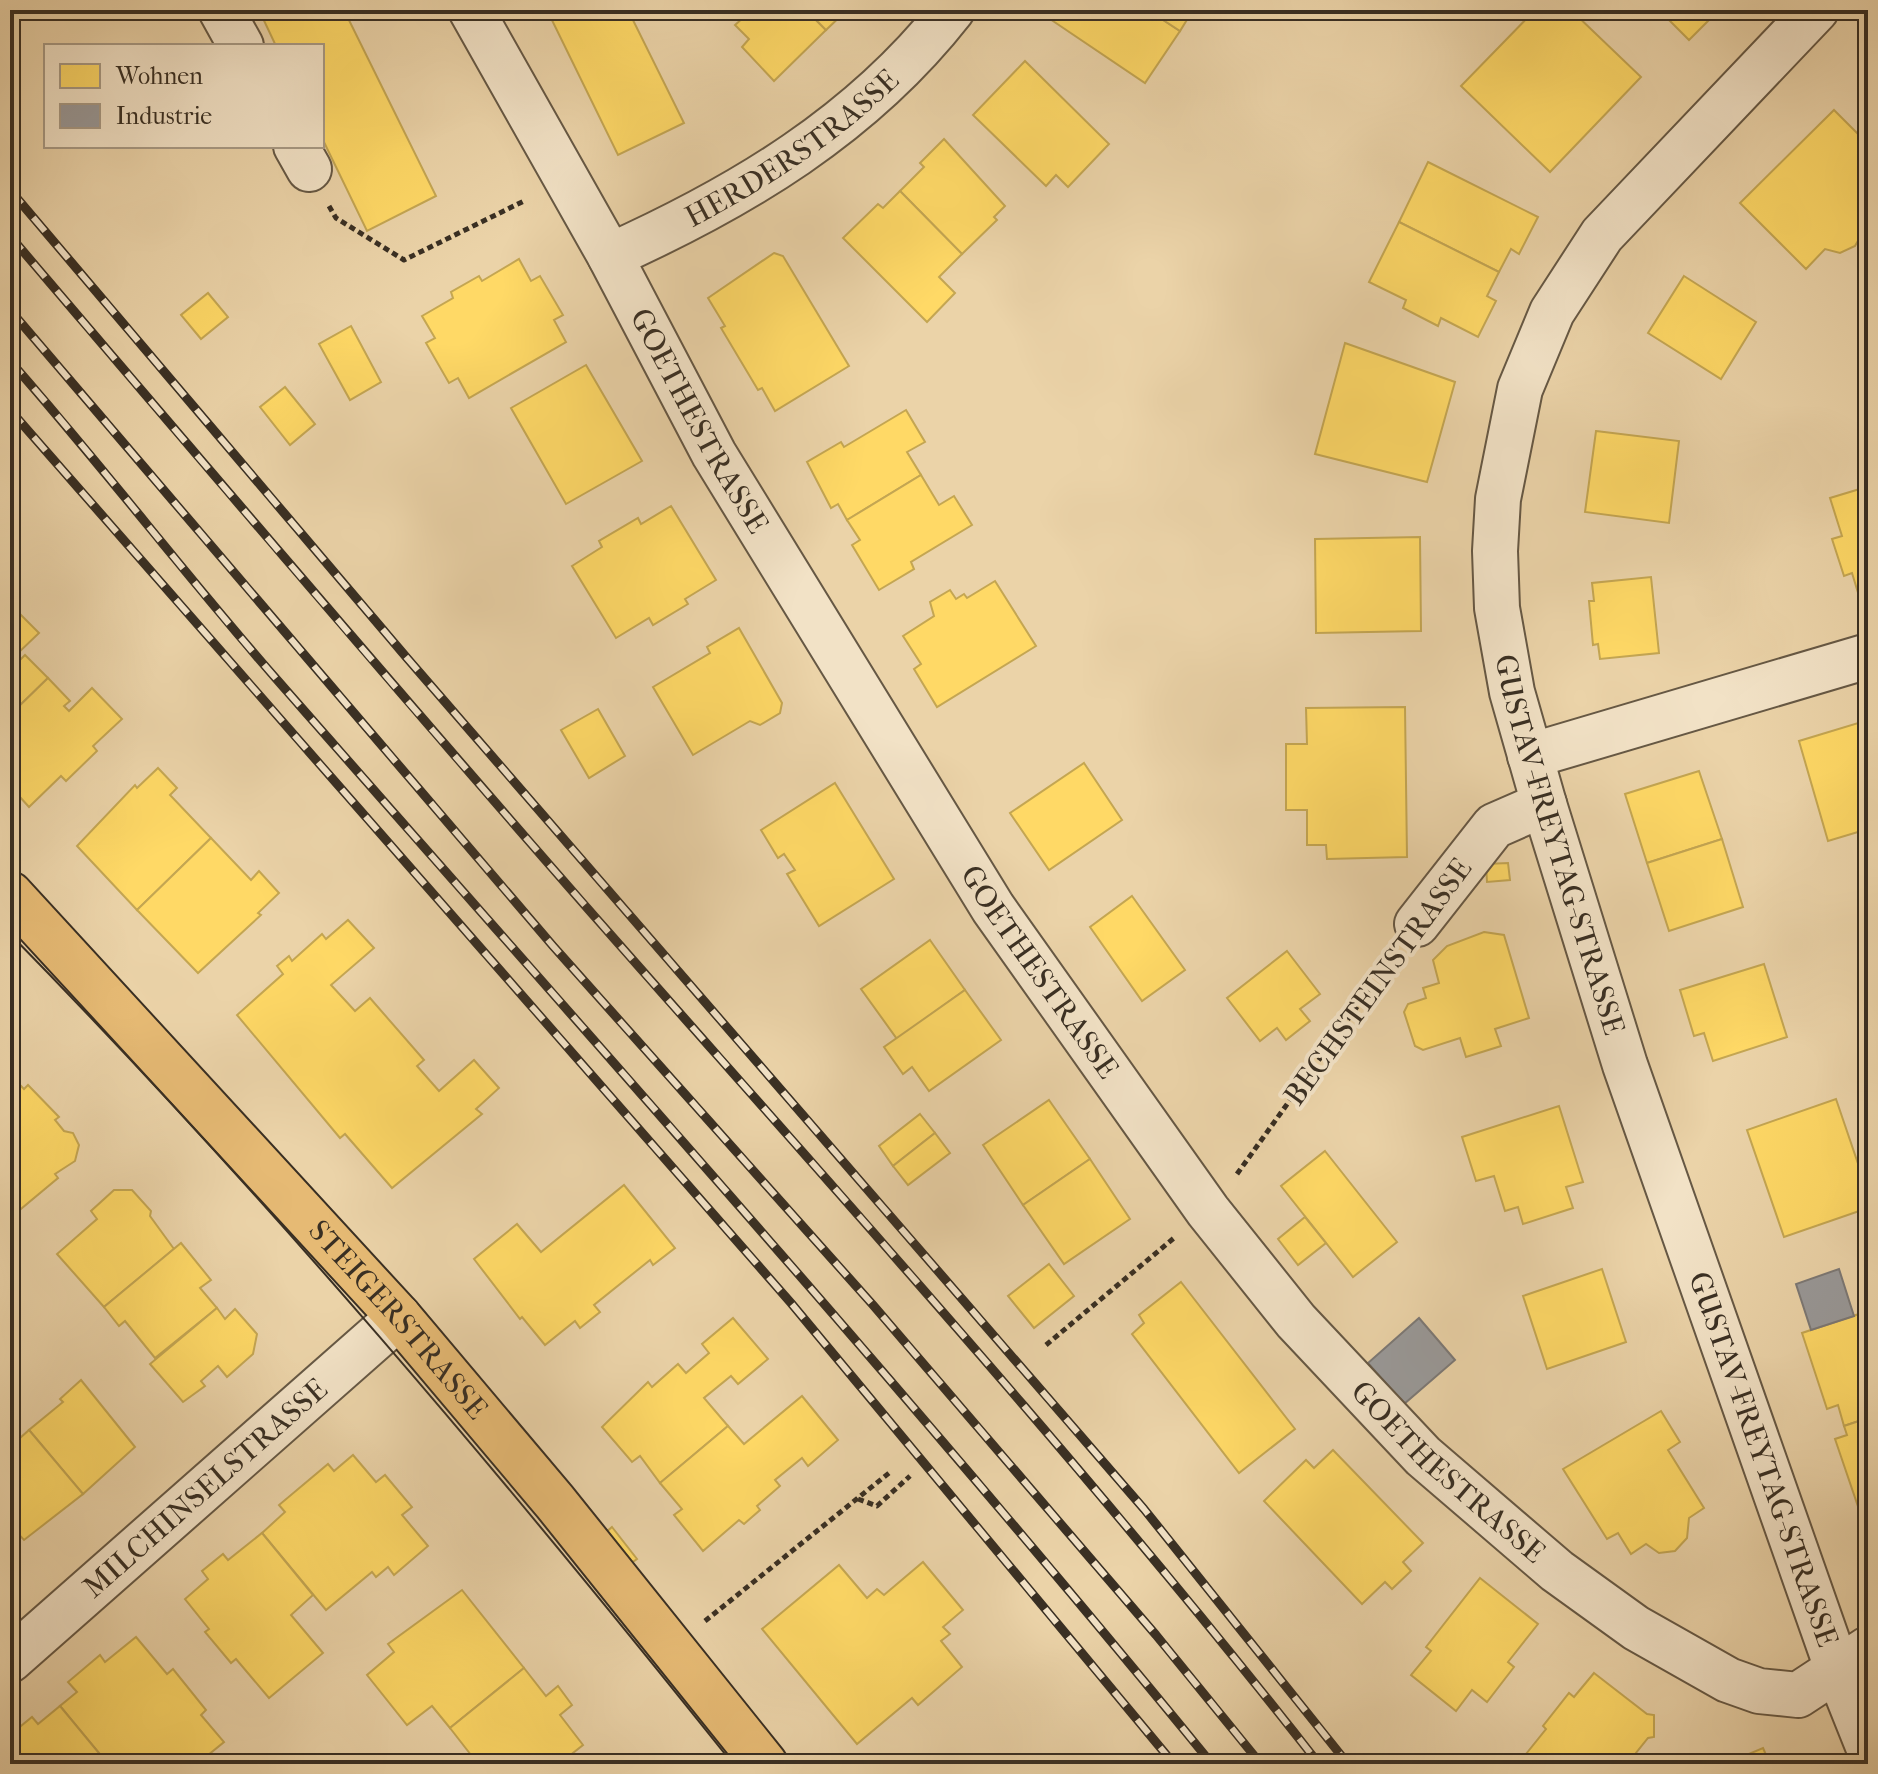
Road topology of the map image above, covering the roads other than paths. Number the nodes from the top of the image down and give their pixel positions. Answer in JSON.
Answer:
{"nodes":[{"id":1,"x":221,"y":10,"type":"edge"},
{"id":2,"x":471,"y":10,"type":"edge"},
{"id":3,"x":952,"y":10,"type":"edge"},
{"id":4,"x":1816,"y":10,"type":"edge"},
{"id":5,"x":240,"y":44,"type":"edge"},
{"id":6,"x":610,"y":256,"type":"junction"},
{"id":7,"x":1868,"y":656,"type":"edge"},
{"id":8,"x":1530,"y":756,"type":"junction"},
{"id":9,"x":1544,"y":804,"type":"junction"},
{"id":10,"x":10,"y":894,"type":"edge"},
{"id":11,"x":1417,"y":924,"type":"road end"},
{"id":12,"x":399,"y":1317,"type":"junction"},
{"id":13,"x":10,"y":1660,"type":"edge"},
{"id":14,"x":1853,"y":1660,"type":"edge"},
{"id":15,"x":1868,"y":1746,"type":"edge"},
{"id":16,"x":765,"y":1764,"type":"edge"}],
"edges":[{"from":1,"to":5,"type":"street"},
{"from":2,"to":6,"type":"street","name":"GOETHESTRASSE"},
{"from":3,"to":6,"type":"street","name":"HERDERSTRASSE"},
{"from":4,"to":8,"type":"street","name":"GUSTAV-FREYTAG-STRASSE"},
{"from":6,"to":14,"type":"street","name":"GOETHESTRASSE"},
{"from":7,"to":8,"type":"street"},
{"from":8,"to":9,"type":"street","name":"GUSTAV-FREYTAG-STRASSE"},
{"from":9,"to":11,"type":"street","name":"BECHSTEINSTRASSE"},
{"from":9,"to":14,"type":"street","name":"GUSTAV-FREYTAG-STRASSE"},
{"from":10,"to":12,"type":"main road","name":"STEIGERSTRASSE"},
{"from":12,"to":13,"type":"street","name":"MILCHINSELSTRASSE"},
{"from":12,"to":16,"type":"main road","name":"STEIGERSTRASSE"},
{"from":14,"to":15,"type":"street","name":"GUSTAV-FREYTAG-STRASSE"}]}
